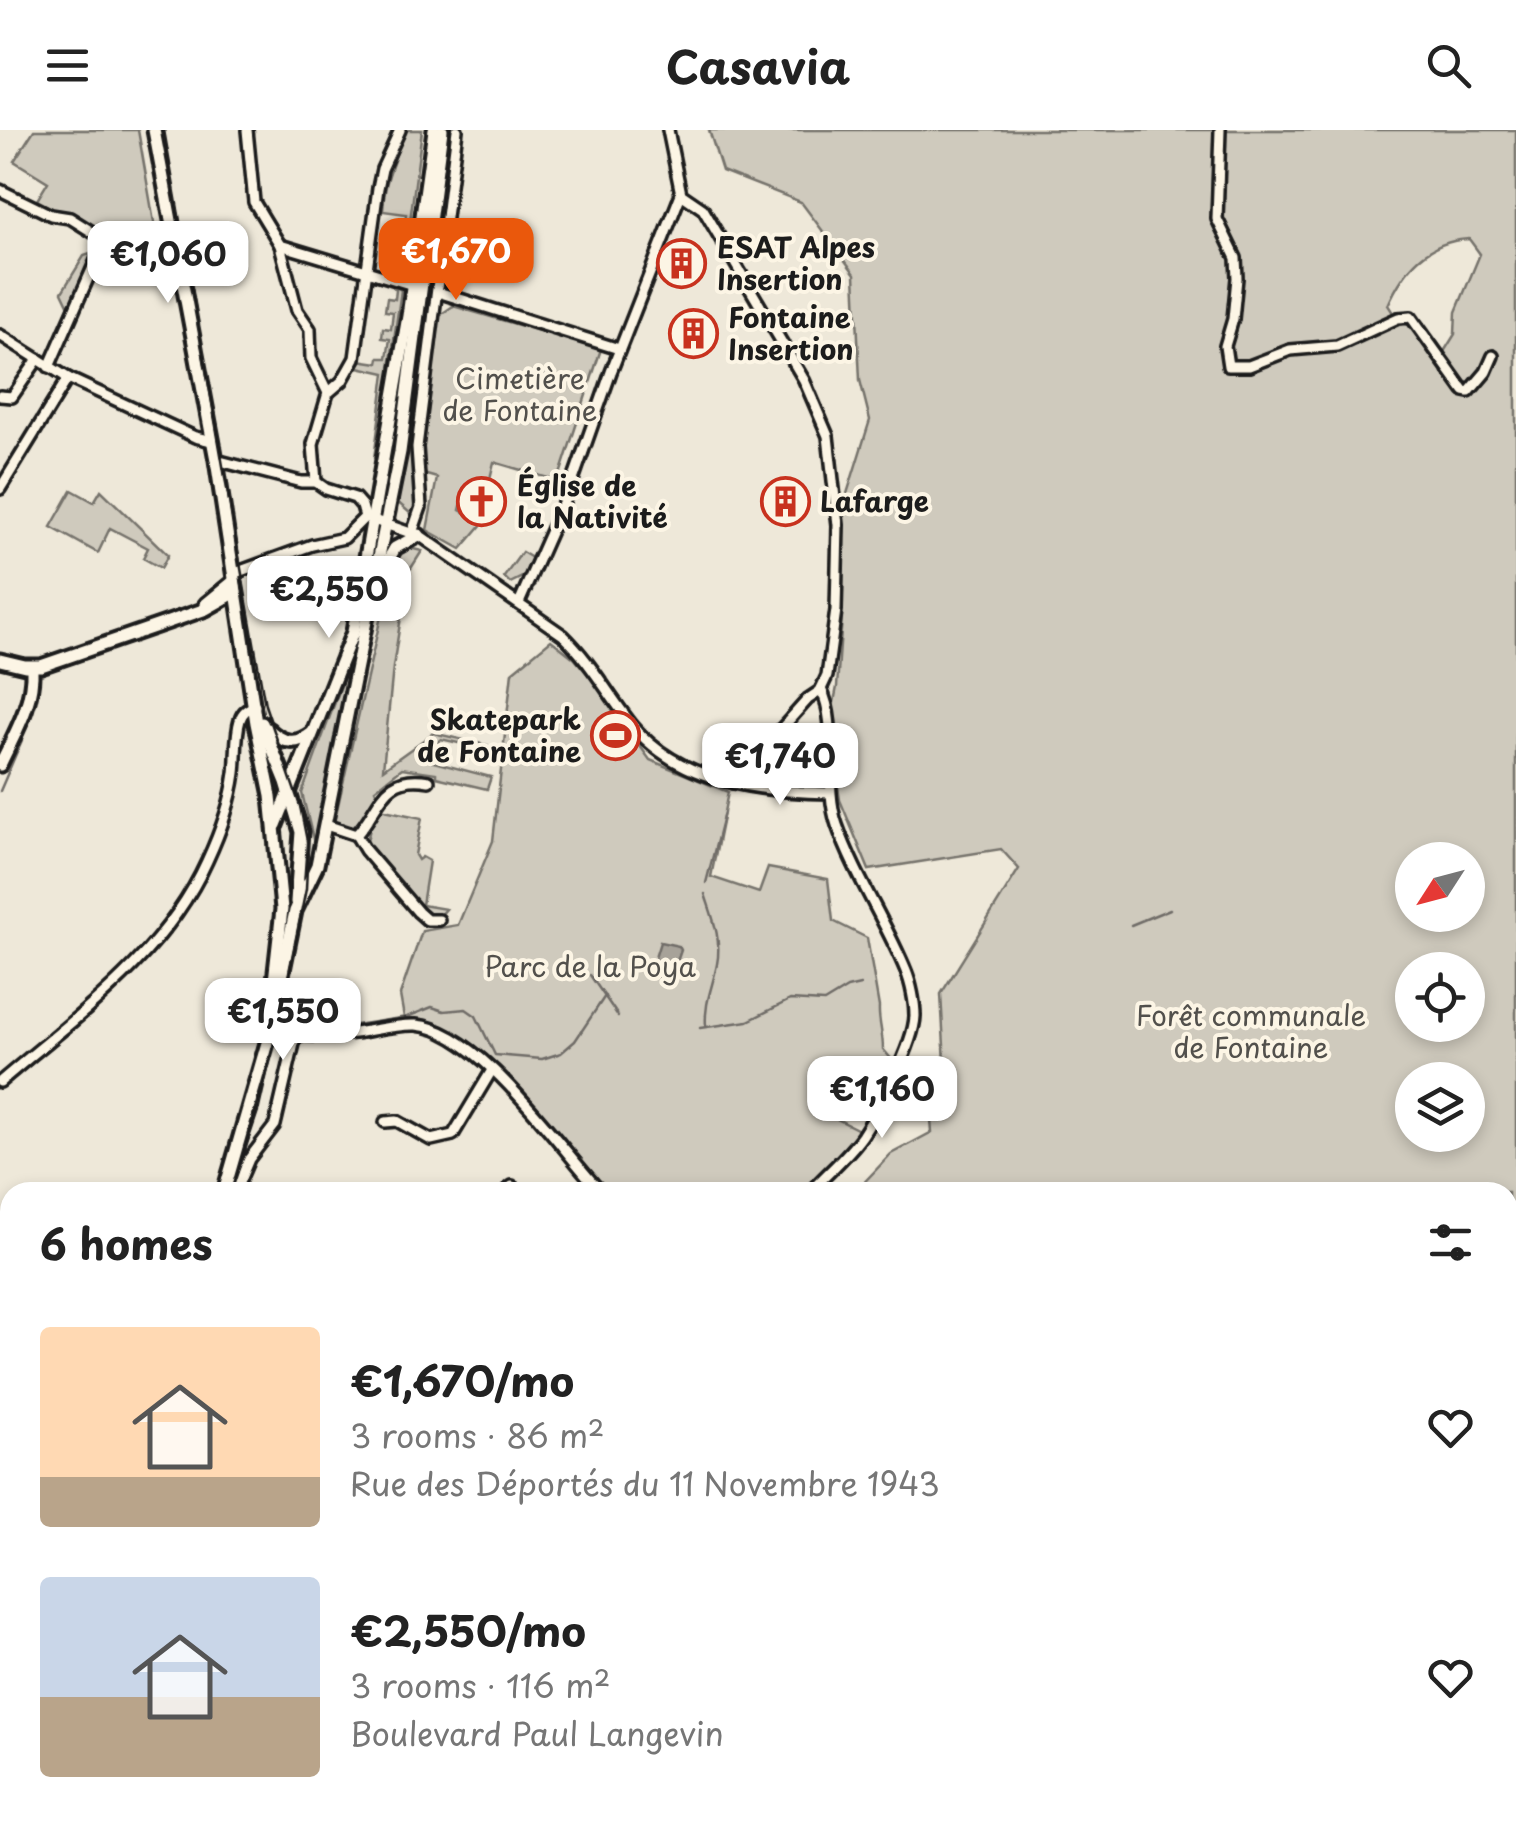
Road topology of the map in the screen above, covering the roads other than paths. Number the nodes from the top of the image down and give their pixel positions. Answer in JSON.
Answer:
{"nodes":[{"id":1,"x":154,"y":130,"type":"edge"},
{"id":2,"x":400,"y":130,"type":"edge"},
{"id":3,"x":434,"y":130,"type":"edge"},
{"id":4,"x":442,"y":130,"type":"edge"},
{"id":5,"x":457,"y":130,"type":"edge"},
{"id":6,"x":668,"y":130,"type":"edge"},
{"id":7,"x":1220,"y":130,"type":"edge"},
{"id":8,"x":249,"y":131,"type":"edge"},
{"id":9,"x":0,"y":190,"type":"edge"},
{"id":10,"x":681,"y":194,"type":"junction"},
{"id":11,"x":104,"y":240,"type":"junction"},
{"id":12,"x":280,"y":245,"type":"junction"},
{"id":13,"x":180,"y":261,"type":"junction"},
{"id":14,"x":368,"y":272,"type":"junction"},
{"id":15,"x":412,"y":285,"type":"junction"},
{"id":16,"x":438,"y":292,"type":"junction"},
{"id":17,"x":0,"y":335,"type":"edge"},
{"id":18,"x":619,"y":349,"type":"junction"},
{"id":19,"x":1493,"y":356,"type":"dead end"},
{"id":20,"x":38,"y":359,"type":"junction"},
{"id":21,"x":48,"y":367,"type":"junction"},
{"id":22,"x":68,"y":378,"type":"junction"},
{"id":23,"x":328,"y":393,"type":"junction"},
{"id":24,"x":0,"y":396,"type":"edge"},
{"id":25,"x":212,"y":441,"type":"junction"},
{"id":26,"x":216,"y":460,"type":"junction"},
{"id":27,"x":316,"y":482,"type":"junction"},
{"id":28,"x":0,"y":489,"type":"edge"},
{"id":29,"x":375,"y":520,"type":"junction"},
{"id":30,"x":415,"y":534,"type":"junction"},
{"id":31,"x":235,"y":580,"type":"junction"},
{"id":32,"x":375,"y":586,"type":"junction"},
{"id":33,"x":519,"y":603,"type":"junction"},
{"id":34,"x":206,"y":609,"type":"junction"},
{"id":35,"x":239,"y":610,"type":"junction"},
{"id":36,"x":191,"y":615,"type":"junction"},
{"id":37,"x":0,"y":660,"type":"edge"},
{"id":38,"x":32,"y":667,"type":"junction"},
{"id":39,"x":821,"y":689,"type":"junction"},
{"id":40,"x":256,"y":706,"type":"junction"},
{"id":41,"x":262,"y":723,"type":"junction"},
{"id":42,"x":316,"y":731,"type":"junction"},
{"id":43,"x":0,"y":765,"type":"edge"},
{"id":44,"x":429,"y":781,"type":"dead end"},
{"id":45,"x":732,"y":783,"type":"junction"},
{"id":46,"x":830,"y":792,"type":"junction"},
{"id":47,"x":291,"y":795,"type":"junction"},
{"id":48,"x":326,"y":824,"type":"junction"},
{"id":49,"x":274,"y":829,"type":"junction"},
{"id":50,"x":356,"y":835,"type":"junction"},
{"id":51,"x":322,"y":841,"type":"junction"},
{"id":52,"x":278,"y":851,"type":"junction"},
{"id":53,"x":301,"y":856,"type":"junction"},
{"id":54,"x":279,"y":868,"type":"junction"},
{"id":55,"x":300,"y":878,"type":"junction"},
{"id":56,"x":295,"y":911,"type":"junction"},
{"id":57,"x":439,"y":920,"type":"dead end"},
{"id":58,"x":267,"y":1015,"type":"junction"},
{"id":59,"x":271,"y":1029,"type":"junction"},
{"id":60,"x":296,"y":1035,"type":"junction"},
{"id":61,"x":492,"y":1070,"type":"junction"},
{"id":62,"x":0,"y":1082,"type":"edge"},
{"id":63,"x":386,"y":1122,"type":"dead end"},
{"id":64,"x":509,"y":1175,"type":"dead end"},
{"id":65,"x":223,"y":1182,"type":"edge"},
{"id":66,"x":223,"y":1182,"type":"edge"},
{"id":67,"x":239,"y":1182,"type":"edge"},
{"id":68,"x":510,"y":1182,"type":"edge"},
{"id":69,"x":592,"y":1182,"type":"edge"},
{"id":70,"x":819,"y":1182,"type":"edge"}],
"edges":[{"from":1,"to":13,"type":"main road"},
{"from":2,"to":14,"type":"street"},
{"from":3,"to":15,"type":"main road"},
{"from":4,"to":29,"type":"main road"},
{"from":5,"to":16,"type":"street"},
{"from":6,"to":10,"type":"street"},
{"from":7,"to":19,"type":"street"},
{"from":8,"to":12,"type":"street"},
{"from":9,"to":11,"type":"street"},
{"from":10,"to":18,"type":"street"},
{"from":10,"to":39,"type":"street"},
{"from":11,"to":13,"type":"street"},
{"from":11,"to":21,"type":"street"},
{"from":12,"to":14,"type":"street"},
{"from":12,"to":23,"type":"street"},
{"from":13,"to":25,"type":"main road"},
{"from":14,"to":15,"type":"street"},
{"from":14,"to":23,"type":"street"},
{"from":15,"to":29,"type":"main road"},
{"from":16,"to":18,"type":"street"},
{"from":16,"to":30,"type":"street"},
{"from":17,"to":20,"type":"street"},
{"from":18,"to":33,"type":"street"},
{"from":20,"to":21,"type":"street"},
{"from":20,"to":24,"type":"street"},
{"from":21,"to":22,"type":"street"},
{"from":22,"to":25,"type":"street"},
{"from":22,"to":28,"type":"street"},
{"from":23,"to":27,"type":"street"},
{"from":25,"to":26,"type":"main road"},
{"from":26,"to":27,"type":"street"},
{"from":26,"to":31,"type":"main road"},
{"from":27,"to":29,"type":"street"},
{"from":29,"to":30,"type":"street"},
{"from":29,"to":31,"type":"street"},
{"from":29,"to":32,"type":"main road"},
{"from":29,"to":42,"type":"main road"},
{"from":30,"to":32,"type":"main road"},
{"from":30,"to":33,"type":"street"},
{"from":31,"to":34,"type":"main road"},
{"from":31,"to":35,"type":"main road"},
{"from":31,"to":36,"type":"main road"},
{"from":32,"to":48,"type":"main road"},
{"from":33,"to":45,"type":"street"},
{"from":34,"to":35,"type":"main road"},
{"from":34,"to":36,"type":"main road"},
{"from":35,"to":40,"type":"main road"},
{"from":36,"to":38,"type":"main road"},
{"from":37,"to":38,"type":"main road"},
{"from":38,"to":43,"type":"main road"},
{"from":39,"to":45,"type":"street"},
{"from":39,"to":46,"type":"street"},
{"from":40,"to":41,"type":"main road"},
{"from":40,"to":49,"type":"main road"},
{"from":40,"to":62,"type":"street"},
{"from":41,"to":42,"type":"main road"},
{"from":41,"to":47,"type":"main road"},
{"from":42,"to":47,"type":"main road"},
{"from":44,"to":50,"type":"street"},
{"from":45,"to":46,"type":"street"},
{"from":46,"to":70,"type":"street"},
{"from":47,"to":49,"type":"main road"},
{"from":47,"to":53,"type":"main road"},
{"from":48,"to":50,"type":"street"},
{"from":48,"to":51,"type":"main road"},
{"from":49,"to":52,"type":"main road"},
{"from":50,"to":57,"type":"street"},
{"from":51,"to":55,"type":"main road"},
{"from":51,"to":56,"type":"main road"},
{"from":52,"to":53,"type":"street"},
{"from":52,"to":54,"type":"main road"},
{"from":53,"to":55,"type":"main road"},
{"from":54,"to":55,"type":"main road"},
{"from":54,"to":58,"type":"main road"},
{"from":55,"to":56,"type":"main road"},
{"from":56,"to":59,"type":"main road"},
{"from":58,"to":59,"type":"street"},
{"from":58,"to":65,"type":"main road"},
{"from":59,"to":60,"type":"street"},
{"from":59,"to":66,"type":"main road"},
{"from":60,"to":61,"type":"street"},
{"from":60,"to":67,"type":"street"},
{"from":61,"to":63,"type":"street"},
{"from":61,"to":69,"type":"street"},
{"from":64,"to":68,"type":"street"}]}
